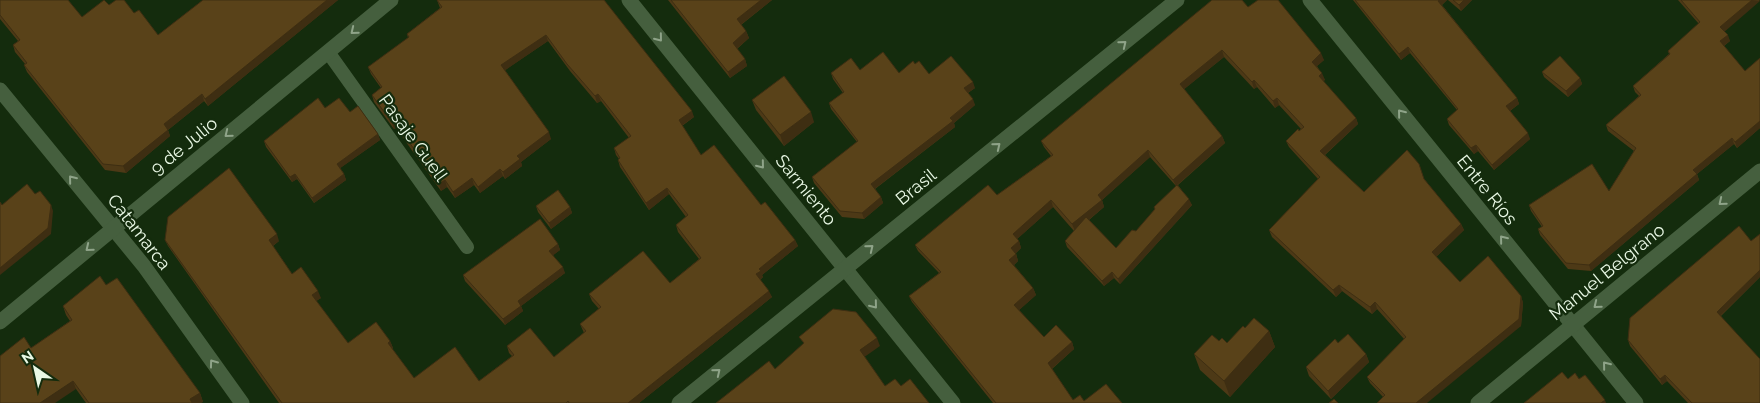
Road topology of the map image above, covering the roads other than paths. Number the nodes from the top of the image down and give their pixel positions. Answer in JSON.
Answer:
{"nodes":[{"id":1,"x":391,"y":0,"type":"edge"},
{"id":2,"x":629,"y":0,"type":"edge"},
{"id":3,"x":1177,"y":0,"type":"edge"},
{"id":4,"x":1310,"y":0,"type":"edge"},
{"id":5,"x":328,"y":52,"type":"junction"},
{"id":6,"x":0,"y":90,"type":"edge"},
{"id":7,"x":1760,"y":171,"type":"edge"},
{"id":8,"x":113,"y":228,"type":"junction"},
{"id":9,"x":467,"y":246,"type":"dead end"},
{"id":10,"x":845,"y":269,"type":"junction"},
{"id":11,"x":0,"y":322,"type":"edge"},
{"id":12,"x":1573,"y":325,"type":"junction"},
{"id":13,"x":242,"y":403,"type":"edge"},
{"id":14,"x":679,"y":403,"type":"edge"},
{"id":15,"x":953,"y":403,"type":"edge"},
{"id":16,"x":1478,"y":403,"type":"edge"},
{"id":17,"x":1636,"y":403,"type":"edge"}],
"edges":[{"from":1,"to":5,"type":"street","name":"9 de Julio","one_way":true},
{"from":2,"to":10,"type":"street","name":"Sarmiento","one_way":true},
{"from":10,"to":3,"type":"street","name":"Brasil","one_way":true},
{"from":12,"to":4,"type":"street","name":"Entre Ríos","one_way":true},
{"from":5,"to":8,"type":"street","name":"9 de Julio","one_way":true},
{"from":5,"to":9,"type":"lane","name":"Pasaje Guell"},
{"from":8,"to":6,"type":"street","name":"Catamarca","one_way":true},
{"from":7,"to":12,"type":"street","name":"Manuel Belgrano","one_way":true},
{"from":8,"to":11,"type":"street","name":"9 de Julio","one_way":true},
{"from":13,"to":8,"type":"street","name":"Catamarca","one_way":true},
{"from":14,"to":10,"type":"street","name":"Brasil","one_way":true},
{"from":10,"to":15,"type":"street","name":"Sarmiento","one_way":true},
{"from":12,"to":16,"type":"street","name":"Manuel Belgrano"},
{"from":17,"to":12,"type":"street","name":"Entre Ríos","one_way":true}]}
